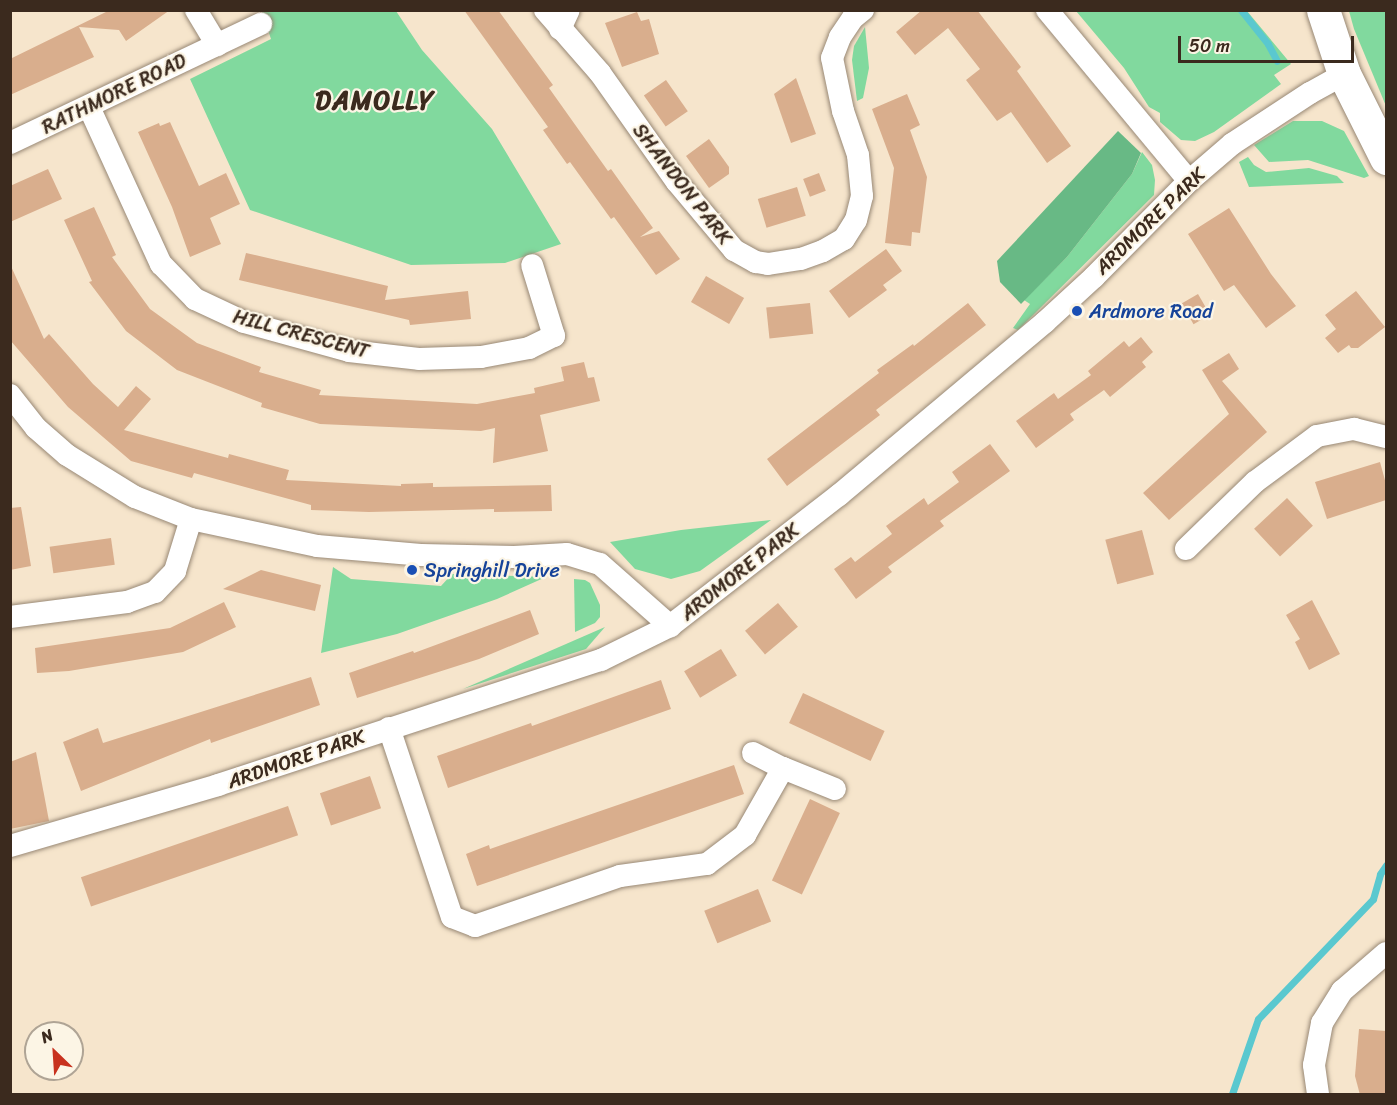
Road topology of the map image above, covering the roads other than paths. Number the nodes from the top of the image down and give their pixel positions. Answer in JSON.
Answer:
{"nodes":[{"id":1,"x":196,"y":10,"type":"edge"},
{"id":2,"x":545,"y":10,"type":"edge"},
{"id":3,"x":863,"y":10,"type":"edge"},
{"id":4,"x":1047,"y":10,"type":"edge"},
{"id":5,"x":1323,"y":10,"type":"edge"},
{"id":6,"x":565,"y":20,"type":"edge"},
{"id":7,"x":261,"y":24,"type":"dead end"},
{"id":8,"x":216,"y":45,"type":"junction"},
{"id":9,"x":1344,"y":74,"type":"junction"},
{"id":10,"x":89,"y":107,"type":"junction"},
{"id":11,"x":10,"y":143,"type":"edge"},
{"id":12,"x":1386,"y":158,"type":"edge"},
{"id":13,"x":1189,"y":181,"type":"junction"},
{"id":14,"x":532,"y":265,"type":"dead end"},
{"id":15,"x":10,"y":395,"type":"edge"},
{"id":16,"x":1386,"y":437,"type":"edge"},
{"id":17,"x":191,"y":519,"type":"junction"},
{"id":18,"x":1186,"y":549,"type":"dead end"},
{"id":19,"x":10,"y":617,"type":"edge"},
{"id":20,"x":670,"y":626,"type":"junction"},
{"id":21,"x":388,"y":728,"type":"junction"},
{"id":22,"x":753,"y":753,"type":"dead end"},
{"id":23,"x":783,"y":768,"type":"junction"},
{"id":24,"x":835,"y":789,"type":"dead end"},
{"id":25,"x":10,"y":846,"type":"edge"},
{"id":26,"x":1386,"y":953,"type":"edge"},
{"id":27,"x":1318,"y":1095,"type":"edge"}],
"edges":[{"from":1,"to":8,"type":"street"},
{"from":2,"to":6,"type":"street","name":"SHANDON PARK"},
{"from":3,"to":6,"type":"street","name":"SHANDON PARK"},
{"from":4,"to":13,"type":"street"},
{"from":5,"to":9,"type":"highway"},
{"from":7,"to":8,"type":"street","name":"RATHMORE ROAD"},
{"from":8,"to":10,"type":"street","name":"RATHMORE ROAD"},
{"from":9,"to":12,"type":"highway"},
{"from":9,"to":13,"type":"street","name":"ARDMORE PARK"},
{"from":10,"to":11,"type":"street","name":"RATHMORE ROAD"},
{"from":10,"to":14,"type":"street","name":"HILL CRESCENT"},
{"from":13,"to":20,"type":"street","name":"ARDMORE PARK"},
{"from":15,"to":17,"type":"street"},
{"from":16,"to":18,"type":"street"},
{"from":17,"to":19,"type":"street"},
{"from":17,"to":20,"type":"street"},
{"from":20,"to":21,"type":"street","name":"ARDMORE PARK"},
{"from":21,"to":23,"type":"street"},
{"from":21,"to":25,"type":"street","name":"ARDMORE PARK"},
{"from":22,"to":23,"type":"street"},
{"from":23,"to":24,"type":"street"},
{"from":26,"to":27,"type":"street"}]}
